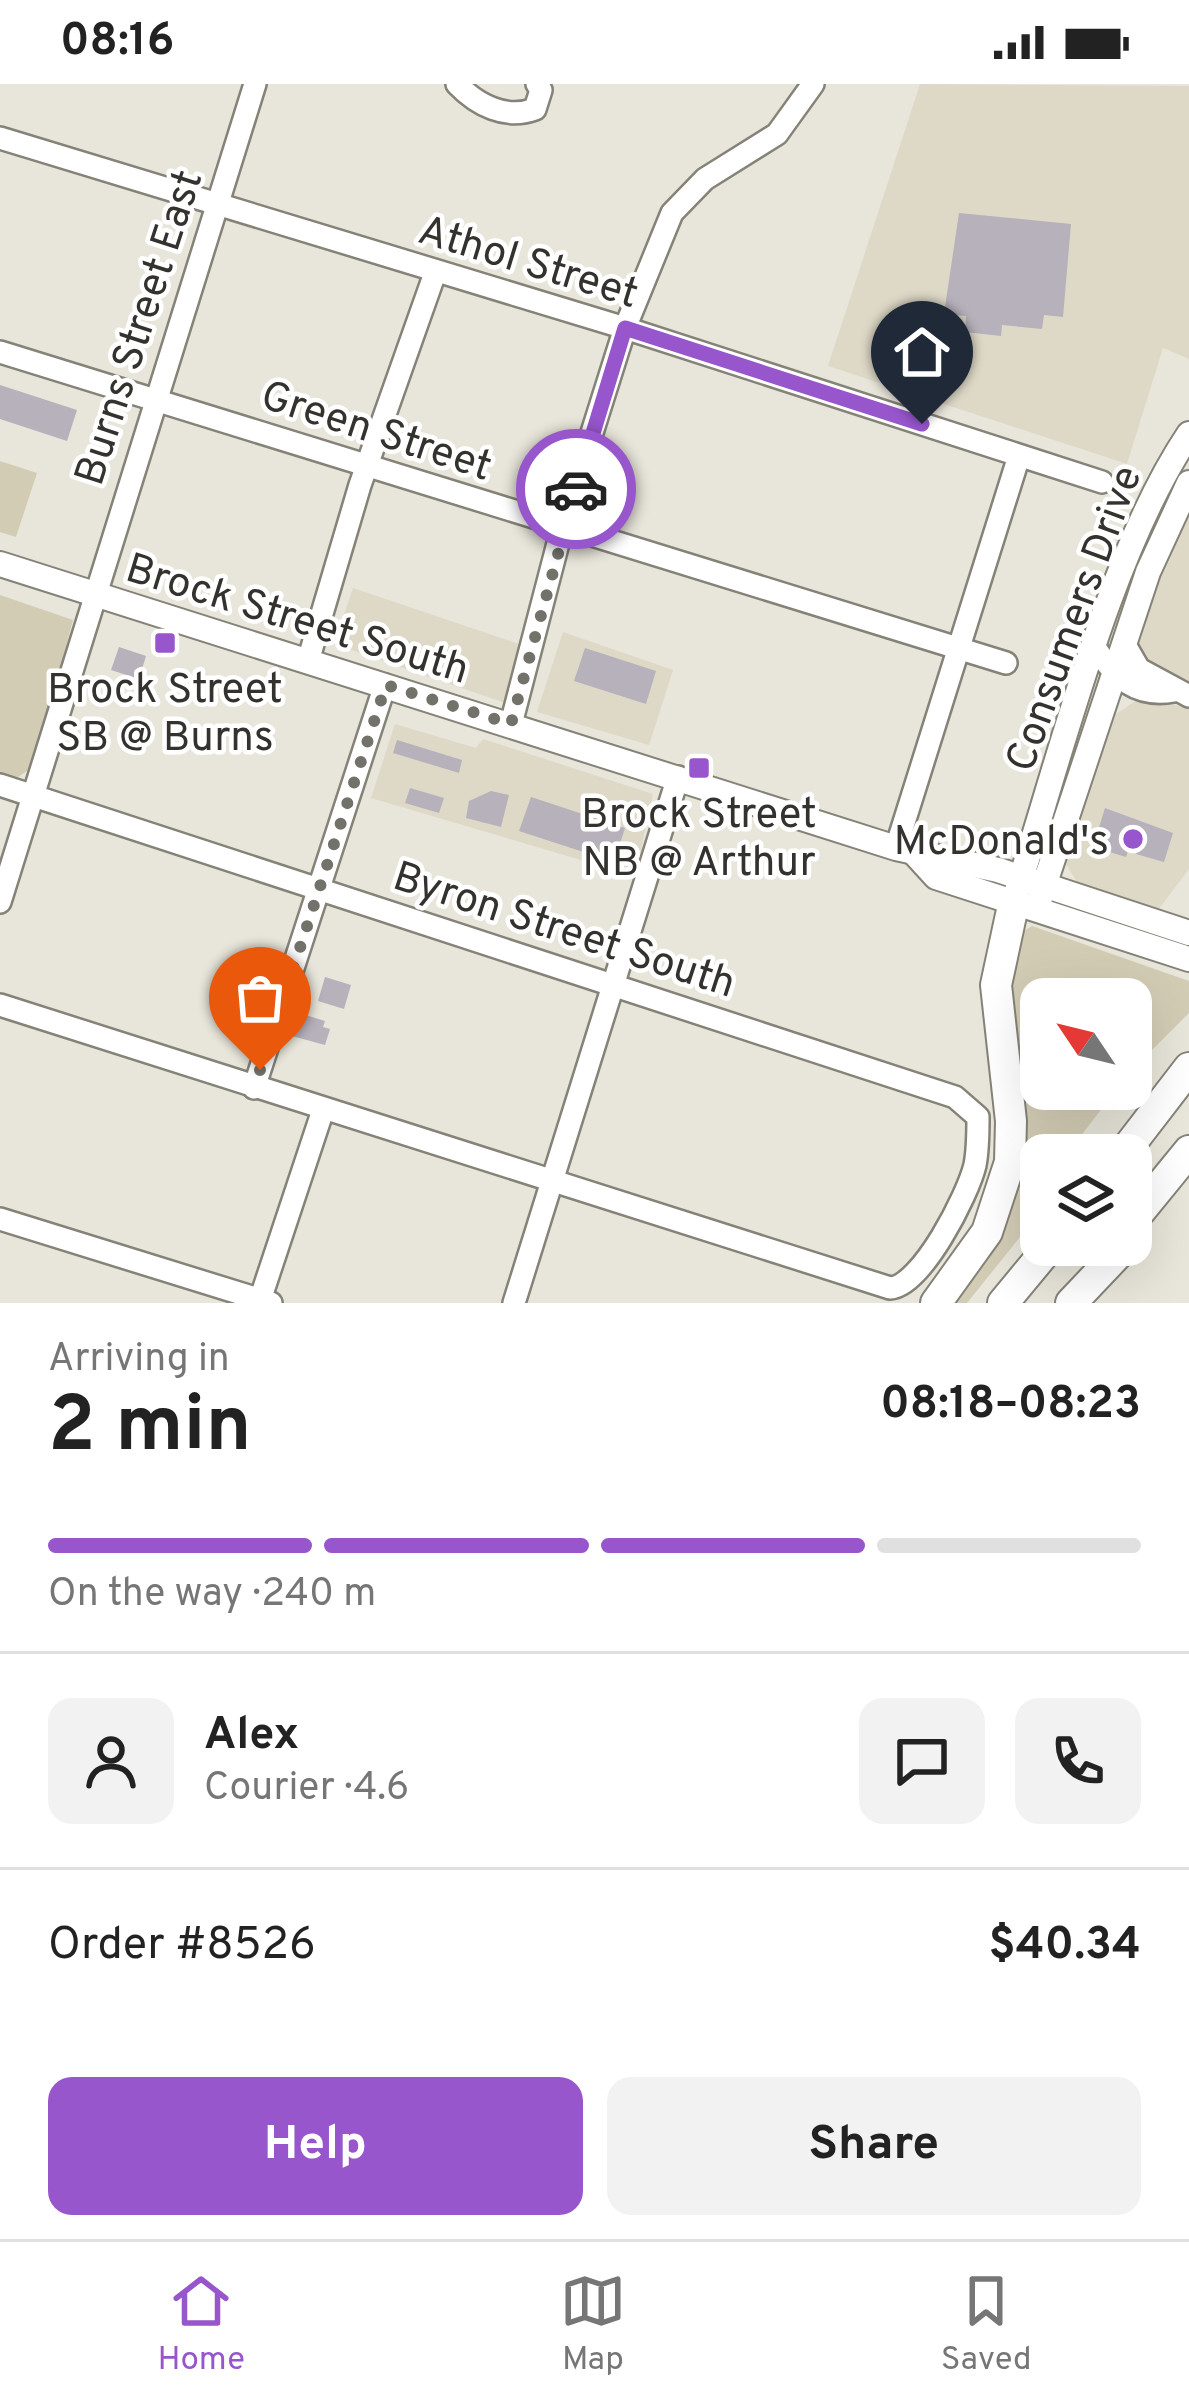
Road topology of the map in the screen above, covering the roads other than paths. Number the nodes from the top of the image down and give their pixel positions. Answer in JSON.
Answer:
{"nodes":[{"id":1,"x":255,"y":84,"type":"edge"},
{"id":2,"x":457,"y":84,"type":"edge"},
{"id":3,"x":537,"y":84,"type":"edge"},
{"id":4,"x":813,"y":84,"type":"edge"},
{"id":5,"x":0,"y":138,"type":"edge"},
{"id":6,"x":216,"y":206,"type":"junction"},
{"id":7,"x":435,"y":273,"type":"junction"},
{"id":8,"x":625,"y":328,"type":"junction"},
{"id":9,"x":0,"y":352,"type":"edge"},
{"id":10,"x":154,"y":398,"type":"junction"},
{"id":11,"x":1189,"y":434,"type":"edge"},
{"id":12,"x":1019,"y":456,"type":"junction"},
{"id":13,"x":367,"y":466,"type":"junction"},
{"id":14,"x":1102,"y":482,"type":"dead end"},
{"id":15,"x":1189,"y":483,"type":"edge"},
{"id":16,"x":562,"y":528,"type":"junction"},
{"id":17,"x":0,"y":564,"type":"edge"},
{"id":18,"x":97,"y":595,"type":"junction"},
{"id":19,"x":1124,"y":643,"type":"junction"},
{"id":20,"x":958,"y":647,"type":"junction"},
{"id":21,"x":1096,"y":649,"type":"junction"},
{"id":22,"x":308,"y":661,"type":"junction"},
{"id":23,"x":1006,"y":663,"type":"dead end"},
{"id":24,"x":1114,"y":674,"type":"junction"},
{"id":25,"x":386,"y":685,"type":"junction"},
{"id":26,"x":1181,"y":694,"type":"edge"},
{"id":27,"x":511,"y":724,"type":"junction"},
{"id":28,"x":678,"y":777,"type":"junction"},
{"id":29,"x":0,"y":785,"type":"edge"},
{"id":30,"x":34,"y":796,"type":"junction"},
{"id":31,"x":906,"y":851,"type":"junction"},
{"id":32,"x":319,"y":889,"type":"junction"},
{"id":33,"x":1029,"y":893,"type":"junction"},
{"id":34,"x":0,"y":902,"type":"edge"},
{"id":35,"x":1189,"y":933,"type":"edge"},
{"id":36,"x":1189,"y":959,"type":"edge"},
{"id":37,"x":613,"y":983,"type":"junction"},
{"id":38,"x":0,"y":1005,"type":"edge"},
{"id":39,"x":1189,"y":1068,"type":"edge"},
{"id":40,"x":1189,"y":1077,"type":"edge"},
{"id":41,"x":254,"y":1088,"type":"junction"},
{"id":42,"x":323,"y":1110,"type":"junction"},
{"id":43,"x":1140,"y":1134,"type":"edge"},
{"id":44,"x":1142,"y":1134,"type":"edge"},
{"id":45,"x":1189,"y":1151,"type":"edge"},
{"id":46,"x":1189,"y":1178,"type":"edge"},
{"id":47,"x":551,"y":1181,"type":"junction"},
{"id":48,"x":1152,"y":1196,"type":"edge"},
{"id":49,"x":1152,"y":1217,"type":"edge"},
{"id":50,"x":0,"y":1220,"type":"edge"},
{"id":51,"x":1034,"y":1266,"type":"edge"},
{"id":52,"x":1096,"y":1266,"type":"edge"},
{"id":53,"x":1104,"y":1266,"type":"edge"},
{"id":54,"x":266,"y":1301,"type":"edge"},
{"id":55,"x":514,"y":1303,"type":"edge"},
{"id":56,"x":936,"y":1303,"type":"edge"},
{"id":57,"x":1004,"y":1303,"type":"edge"},
{"id":58,"x":1068,"y":1303,"type":"edge"}],
"edges":[{"from":1,"to":6,"type":"street","name":"Burns Street East"},
{"from":2,"to":3,"type":"street"},
{"from":4,"to":8,"type":"street"},
{"from":5,"to":6,"type":"street","name":"Athol Street"},
{"from":6,"to":7,"type":"street","name":"Athol Street"},
{"from":6,"to":10,"type":"street","name":"Burns Street East"},
{"from":7,"to":8,"type":"street","name":"Athol Street"},
{"from":7,"to":13,"type":"street"},
{"from":8,"to":12,"type":"street","name":"Athol Street"},
{"from":8,"to":16,"type":"street"},
{"from":9,"to":10,"type":"street","name":"Green Street"},
{"from":10,"to":13,"type":"street","name":"Green Street"},
{"from":10,"to":18,"type":"street","name":"Burns Street East"},
{"from":11,"to":21,"type":"main road","name":"Consumers Drive"},
{"from":12,"to":14,"type":"street","name":"Athol Street"},
{"from":12,"to":20,"type":"street"},
{"from":13,"to":16,"type":"street","name":"Green Street"},
{"from":13,"to":22,"type":"street"},
{"from":15,"to":19,"type":"main road","name":"Consumers Drive"},
{"from":16,"to":20,"type":"street","name":"Green Street"},
{"from":16,"to":27,"type":"street"},
{"from":17,"to":18,"type":"main road","name":"Brock Street South"},
{"from":18,"to":22,"type":"main road","name":"Brock Street South"},
{"from":18,"to":30,"type":"street","name":"Burns Street East"},
{"from":19,"to":24,"type":"main road","name":"Consumers Drive"},
{"from":19,"to":26,"type":"street"},
{"from":20,"to":23,"type":"street","name":"Green Street"},
{"from":20,"to":31,"type":"street"},
{"from":21,"to":24,"type":"street"},
{"from":21,"to":33,"type":"main road","name":"Consumers Drive"},
{"from":22,"to":25,"type":"main road","name":"Brock Street South"},
{"from":24,"to":26,"type":"street"},
{"from":24,"to":33,"type":"main road","name":"Consumers Drive"},
{"from":25,"to":27,"type":"main road","name":"Brock Street South"},
{"from":25,"to":32,"type":"street"},
{"from":27,"to":28,"type":"main road","name":"Brock Street South"},
{"from":28,"to":31,"type":"main road","name":"Brock Street South"},
{"from":28,"to":37,"type":"street"},
{"from":29,"to":30,"type":"street","name":"Byron Street South"},
{"from":30,"to":32,"type":"street","name":"Byron Street South"},
{"from":30,"to":34,"type":"street","name":"Burns Street East"},
{"from":31,"to":33,"type":"main road","name":"Brock Street South"},
{"from":32,"to":37,"type":"street","name":"Byron Street South"},
{"from":32,"to":41,"type":"street"},
{"from":33,"to":35,"type":"main road","name":"Brock Street South"},
{"from":33,"to":36,"type":"main road","name":"Brock Street South"},
{"from":33,"to":56,"type":"highway"},
{"from":37,"to":47,"type":"street"},
{"from":37,"to":47,"type":"street","name":"Byron Street South"},
{"from":38,"to":41,"type":"street"},
{"from":39,"to":43,"type":"highway"},
{"from":40,"to":44,"type":"highway"},
{"from":41,"to":42,"type":"street"},
{"from":42,"to":47,"type":"street"},
{"from":42,"to":54,"type":"street"},
{"from":45,"to":48,"type":"highway"},
{"from":46,"to":49,"type":"highway"},
{"from":47,"to":55,"type":"street"},
{"from":50,"to":54,"type":"street"},
{"from":51,"to":57,"type":"highway"},
{"from":52,"to":58,"type":"highway"},
{"from":53,"to":58,"type":"highway"}]}
